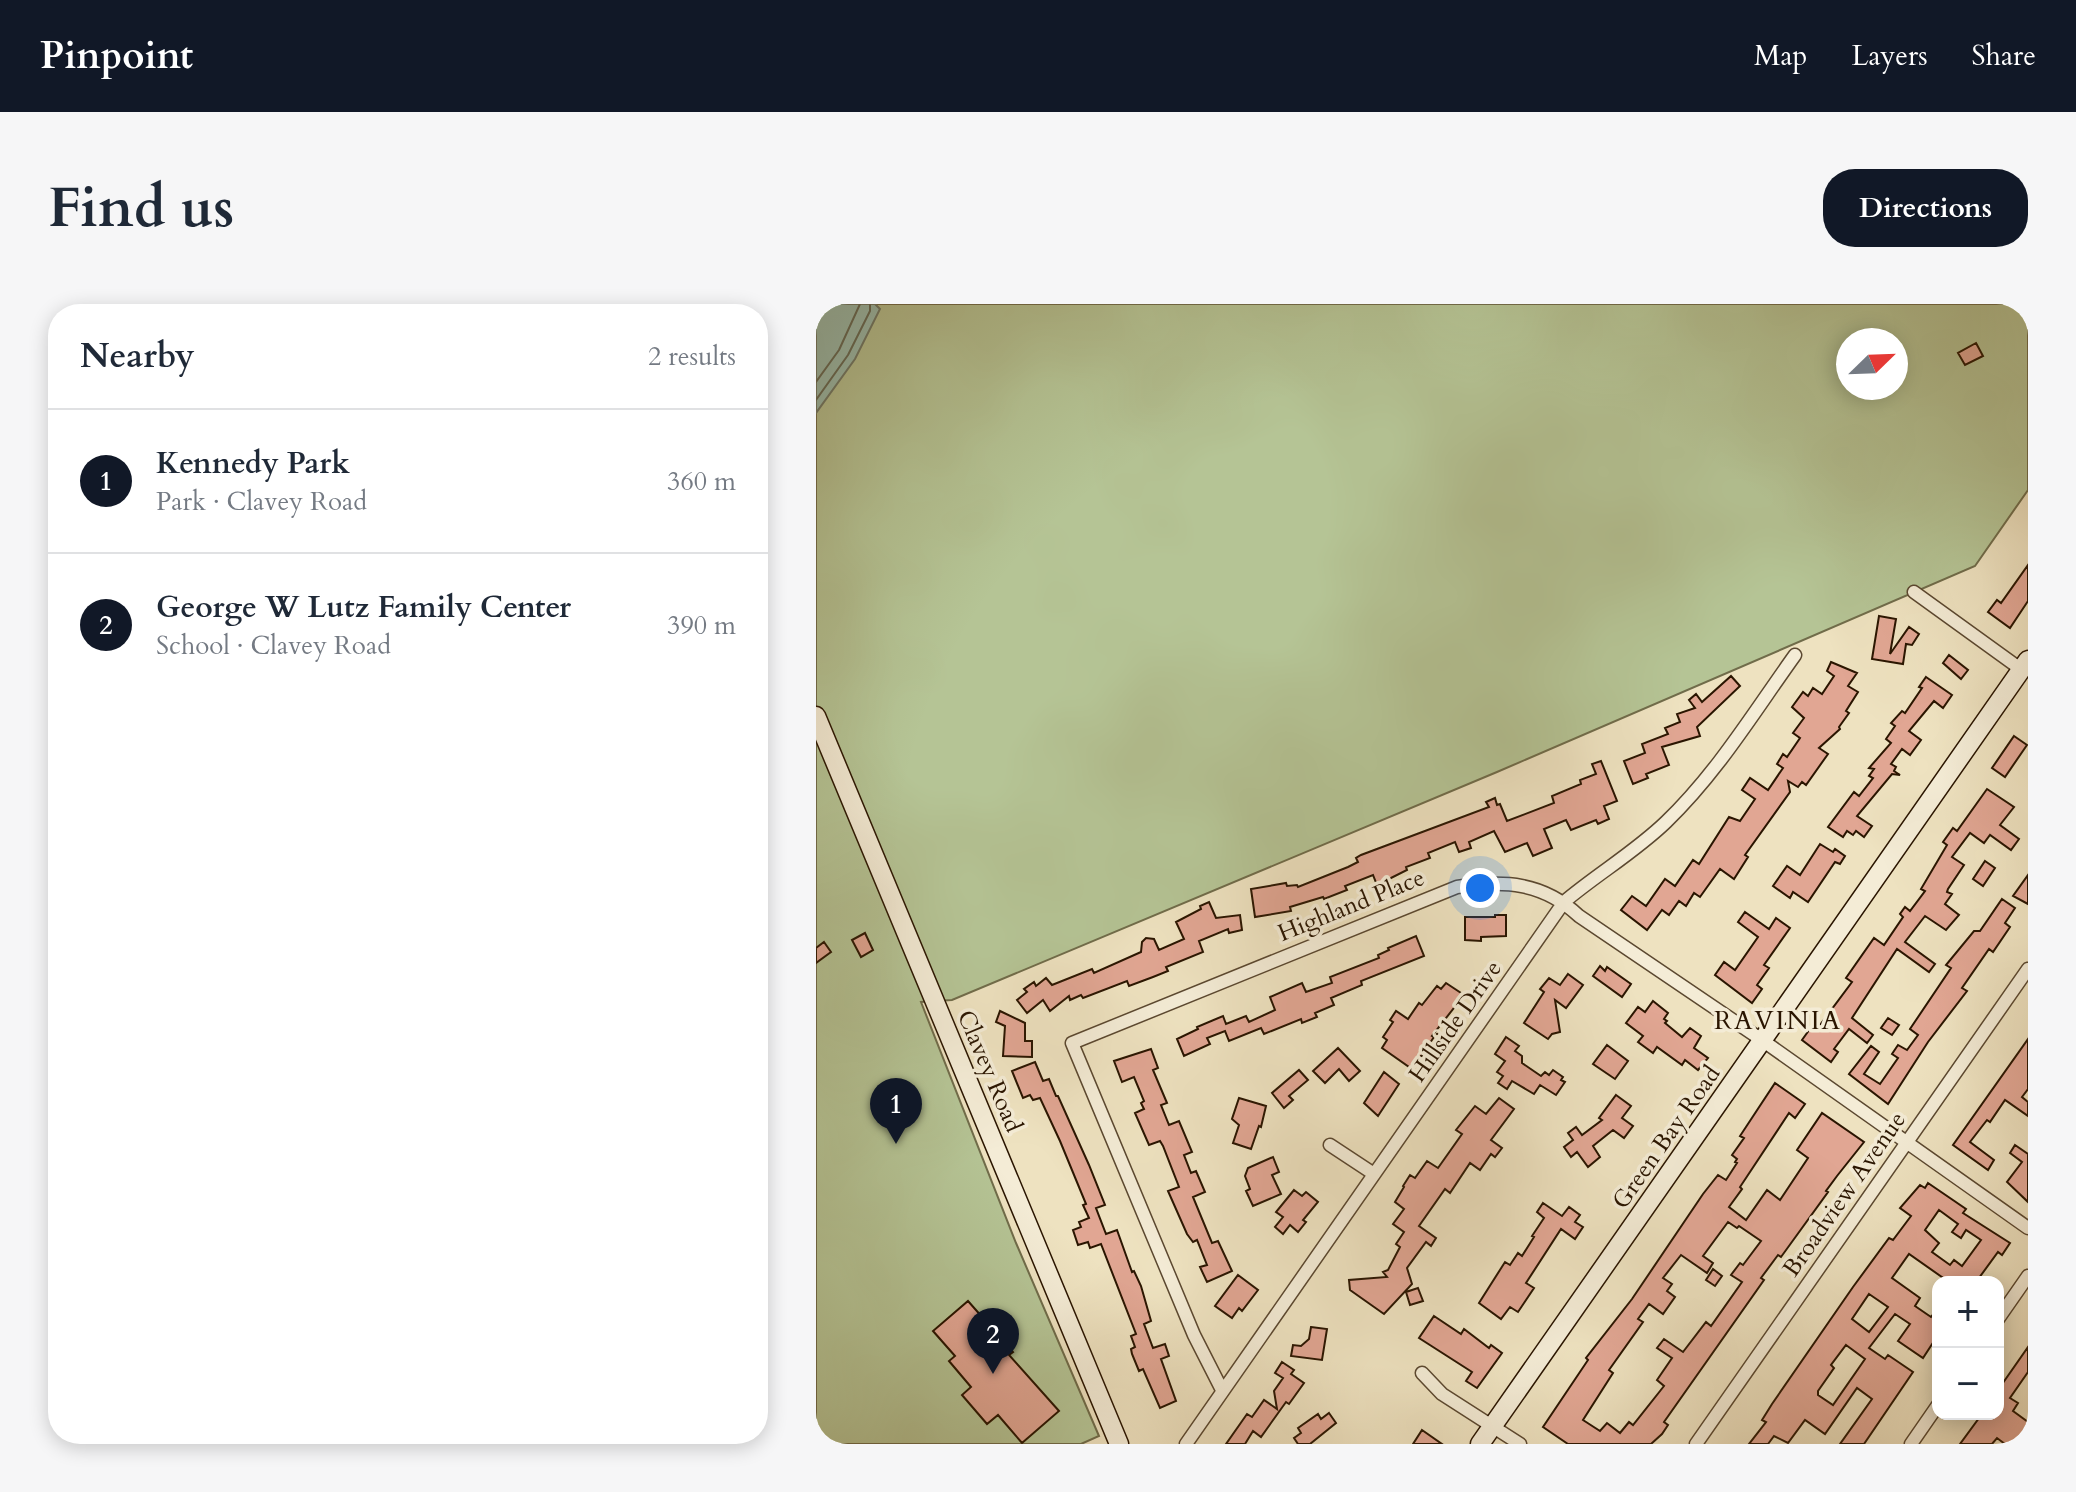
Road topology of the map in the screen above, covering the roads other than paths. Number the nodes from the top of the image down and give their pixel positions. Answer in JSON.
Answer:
{"nodes":[{"id":1,"x":1914,"y":592,"type":"dead end"},
{"id":2,"x":1795,"y":655,"type":"dead end"},
{"id":3,"x":2026,"y":670,"type":"edge"},
{"id":4,"x":816,"y":716,"type":"edge"},
{"id":5,"x":1564,"y":902,"type":"junction"},
{"id":6,"x":2028,"y":969,"type":"edge"},
{"id":7,"x":1762,"y":1040,"type":"junction"},
{"id":8,"x":1906,"y":1142,"type":"junction"},
{"id":9,"x":1330,"y":1145,"type":"dead end"},
{"id":10,"x":1374,"y":1174,"type":"junction"},
{"id":11,"x":2028,"y":1228,"type":"edge"},
{"id":12,"x":2028,"y":1276,"type":"edge"},
{"id":13,"x":2004,"y":1310,"type":"edge"},
{"id":14,"x":1422,"y":1373,"type":"dead end"},
{"id":15,"x":1222,"y":1390,"type":"junction"},
{"id":16,"x":1932,"y":1414,"type":"edge"},
{"id":17,"x":1493,"y":1425,"type":"junction"},
{"id":18,"x":1119,"y":1444,"type":"edge"},
{"id":19,"x":1186,"y":1444,"type":"edge"},
{"id":20,"x":1480,"y":1444,"type":"edge"},
{"id":21,"x":1520,"y":1444,"type":"edge"},
{"id":22,"x":1696,"y":1444,"type":"edge"},
{"id":23,"x":1911,"y":1444,"type":"edge"}],
"edges":[{"from":1,"to":3,"type":"street"},
{"from":2,"to":5,"type":"street","name":"Hillside Drive"},
{"from":3,"to":7,"type":"main road","name":"Green Bay Road"},
{"from":4,"to":18,"type":"main road","name":"Clavey Road"},
{"from":5,"to":7,"type":"street","name":"Highland Place"},
{"from":5,"to":10,"type":"street","name":"Hillside Drive"},
{"from":5,"to":15,"type":"street","name":"Highland Place"},
{"from":6,"to":8,"type":"street","name":"Broadview Avenue"},
{"from":7,"to":8,"type":"street","name":"Highland Place"},
{"from":7,"to":17,"type":"main road","name":"Green Bay Road"},
{"from":8,"to":11,"type":"street","name":"Highland Place"},
{"from":8,"to":22,"type":"street","name":"Broadview Avenue"},
{"from":9,"to":10,"type":"street"},
{"from":10,"to":15,"type":"street","name":"Hillside Drive"},
{"from":12,"to":13,"type":"street"},
{"from":14,"to":17,"type":"street"},
{"from":15,"to":19,"type":"street","name":"Hillside Drive"},
{"from":16,"to":23,"type":"street"},
{"from":17,"to":20,"type":"main road","name":"Green Bay Road"},
{"from":17,"to":21,"type":"street"}]}
